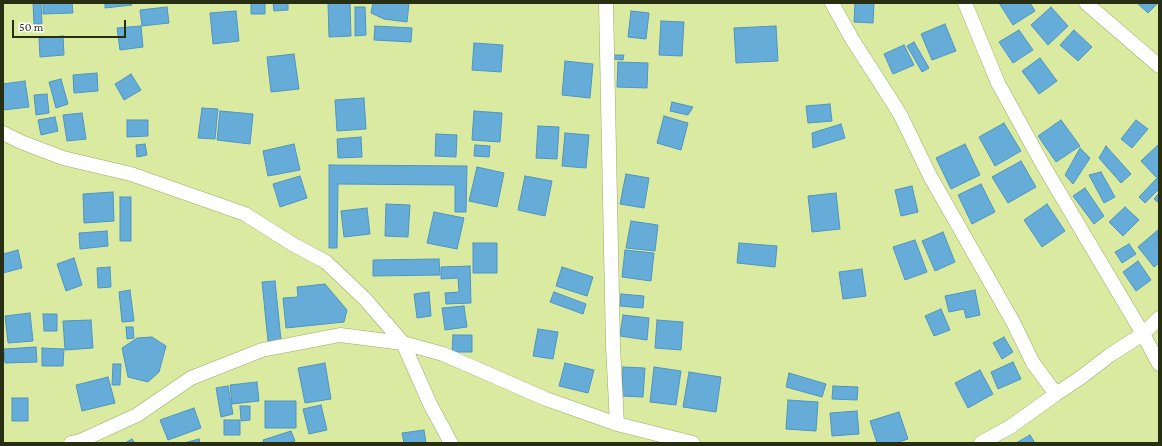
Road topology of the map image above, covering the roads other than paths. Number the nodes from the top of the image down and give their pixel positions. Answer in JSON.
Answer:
{"nodes":[{"id":1,"x":606,"y":3,"type":"edge"},
{"id":2,"x":832,"y":3,"type":"edge"},
{"id":3,"x":965,"y":3,"type":"edge"},
{"id":4,"x":1086,"y":3,"type":"edge"},
{"id":5,"x":1159,"y":66,"type":"edge"},
{"id":6,"x":3,"y":133,"type":"edge"},
{"id":7,"x":1159,"y":318,"type":"edge"},
{"id":8,"x":1143,"y":334,"type":"junction"},
{"id":9,"x":403,"y":342,"type":"junction"},
{"id":10,"x":1159,"y":364,"type":"edge"},
{"id":11,"x":1056,"y":394,"type":"junction"},
{"id":12,"x":617,"y":424,"type":"junction"},
{"id":13,"x":672,"y":440,"type":"edge"},
{"id":14,"x":71,"y":443,"type":"edge"},
{"id":15,"x":451,"y":443,"type":"edge"},
{"id":16,"x":693,"y":443,"type":"edge"},
{"id":17,"x":981,"y":443,"type":"edge"}],
"edges":[{"from":1,"to":12,"type":"street"},
{"from":2,"to":11,"type":"street"},
{"from":3,"to":8,"type":"street"},
{"from":4,"to":5,"type":"street"},
{"from":6,"to":9,"type":"street"},
{"from":7,"to":8,"type":"street"},
{"from":8,"to":10,"type":"street"},
{"from":8,"to":11,"type":"street"},
{"from":9,"to":12,"type":"street"},
{"from":9,"to":14,"type":"street"},
{"from":9,"to":15,"type":"street"},
{"from":11,"to":17,"type":"street"},
{"from":12,"to":13,"type":"street"},
{"from":13,"to":16,"type":"street"}]}
